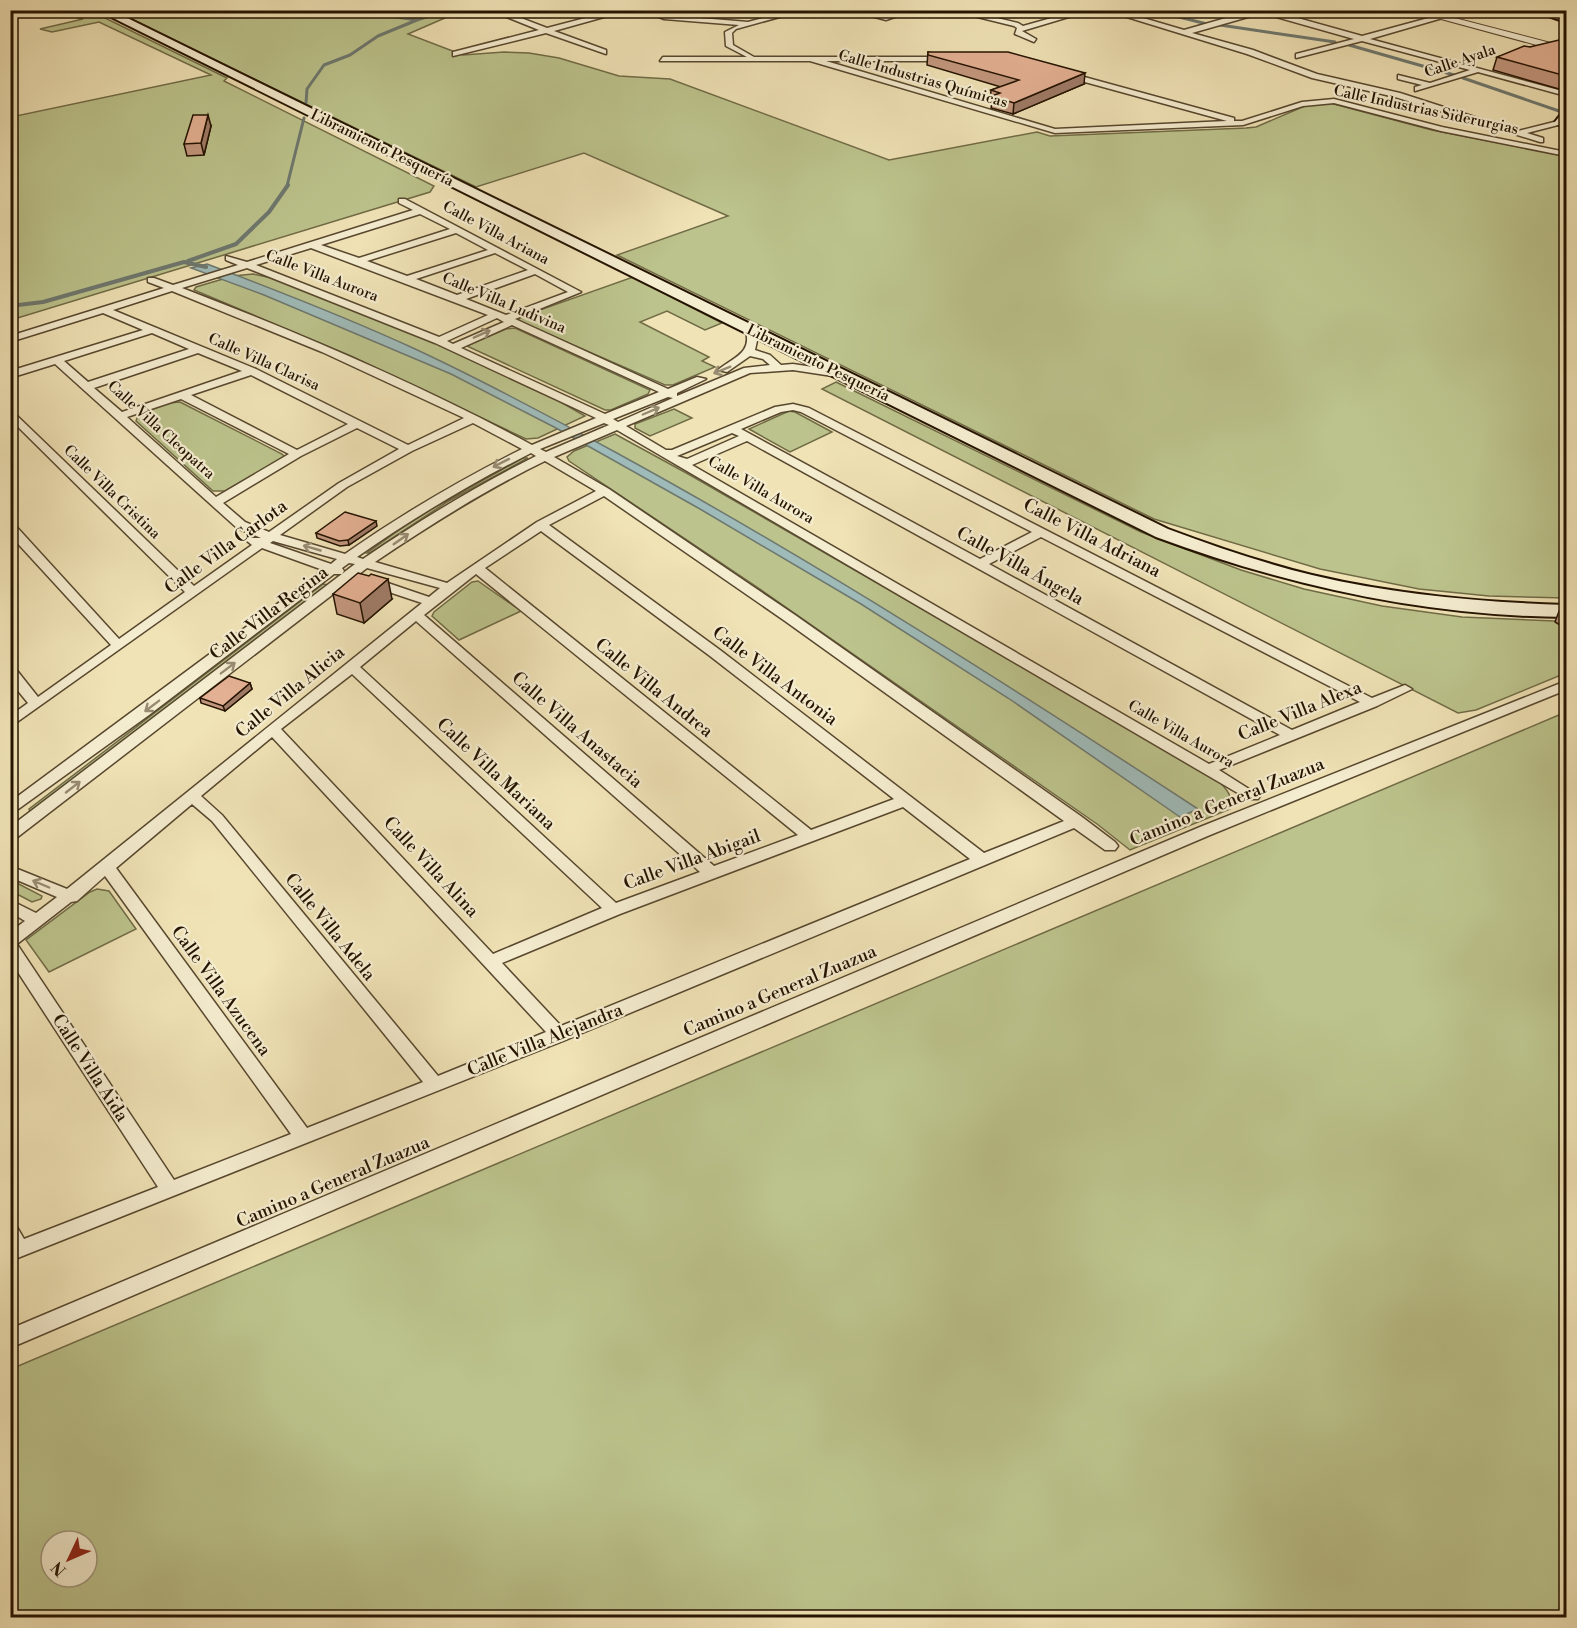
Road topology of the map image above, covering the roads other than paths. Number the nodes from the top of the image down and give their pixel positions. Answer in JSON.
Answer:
{"nodes":[{"id":1,"x":102,"y":10,"type":"edge"},
{"id":2,"x":492,"y":10,"type":"edge"},
{"id":3,"x":626,"y":10,"type":"edge"},
{"id":4,"x":645,"y":10,"type":"edge"},
{"id":5,"x":802,"y":10,"type":"edge"},
{"id":6,"x":912,"y":10,"type":"edge"},
{"id":7,"x":952,"y":10,"type":"edge"},
{"id":8,"x":1089,"y":10,"type":"edge"},
{"id":9,"x":1107,"y":10,"type":"edge"},
{"id":10,"x":1412,"y":10,"type":"edge"},
{"id":11,"x":1467,"y":10,"type":"edge"},
{"id":12,"x":1536,"y":10,"type":"edge"},
{"id":13,"x":1262,"y":11,"type":"edge"},
{"id":14,"x":873,"y":16,"type":"dead end"},
{"id":15,"x":1440,"y":18,"type":"junction"},
{"id":16,"x":1566,"y":19,"type":"edge"},
{"id":17,"x":749,"y":24,"type":"junction"},
{"id":18,"x":1019,"y":28,"type":"junction"},
{"id":19,"x":547,"y":30,"type":"junction"},
{"id":20,"x":1183,"y":33,"type":"junction"},
{"id":21,"x":1363,"y":38,"type":"junction"},
{"id":22,"x":1034,"y":40,"type":"dead end"},
{"id":23,"x":1544,"y":44,"type":"junction"},
{"id":24,"x":1534,"y":48,"type":"edge"},
{"id":25,"x":1564,"y":48,"type":"edge"},
{"id":26,"x":603,"y":52,"type":"dead end"},
{"id":27,"x":456,"y":54,"type":"dead end"},
{"id":28,"x":1299,"y":56,"type":"dead end"},
{"id":29,"x":760,"y":58,"type":"junction"},
{"id":30,"x":807,"y":58,"type":"junction"},
{"id":31,"x":663,"y":59,"type":"dead end"},
{"id":32,"x":955,"y":59,"type":"edge"},
{"id":33,"x":1494,"y":64,"type":"dead end"},
{"id":34,"x":1479,"y":70,"type":"junction"},
{"id":35,"x":1060,"y":73,"type":"edge"},
{"id":36,"x":1401,"y":77,"type":"dead end"},
{"id":37,"x":1430,"y":85,"type":"junction"},
{"id":38,"x":1418,"y":89,"type":"dead end"},
{"id":39,"x":1566,"y":94,"type":"edge"},
{"id":40,"x":1565,"y":121,"type":"edge"},
{"id":41,"x":1243,"y":123,"type":"junction"},
{"id":42,"x":1032,"y":125,"type":"joint"},
{"id":43,"x":1518,"y":133,"type":"junction"},
{"id":44,"x":1566,"y":147,"type":"edge"},
{"id":45,"x":1566,"y":154,"type":"edge"},
{"id":46,"x":402,"y":201,"type":"dead end"},
{"id":47,"x":421,"y":211,"type":"junction"},
{"id":48,"x":457,"y":230,"type":"junction"},
{"id":49,"x":311,"y":245,"type":"junction"},
{"id":50,"x":496,"y":250,"type":"junction"},
{"id":51,"x":230,"y":258,"type":"dead end"},
{"id":52,"x":359,"y":261,"type":"junction"},
{"id":53,"x":247,"y":265,"type":"junction"},
{"id":54,"x":535,"y":271,"type":"junction"},
{"id":55,"x":407,"y":279,"type":"junction"},
{"id":56,"x":151,"y":280,"type":"dead end"},
{"id":57,"x":176,"y":287,"type":"junction"},
{"id":58,"x":456,"y":298,"type":"junction"},
{"id":59,"x":104,"y":310,"type":"junction"},
{"id":60,"x":504,"y":319,"type":"junction"},
{"id":61,"x":153,"y":330,"type":"junction"},
{"id":62,"x":10,"y":339,"type":"edge"},
{"id":63,"x":439,"y":340,"type":"junction"},
{"id":64,"x":748,"y":346,"type":"junction"},
{"id":65,"x":454,"y":347,"type":"junction"},
{"id":66,"x":199,"y":349,"type":"junction"},
{"id":67,"x":58,"y":361,"type":"junction"},
{"id":68,"x":798,"y":361,"type":"junction"},
{"id":69,"x":768,"y":368,"type":"junction"},
{"id":70,"x":252,"y":371,"type":"junction"},
{"id":71,"x":10,"y":375,"type":"edge"},
{"id":72,"x":88,"y":386,"type":"junction"},
{"id":73,"x":668,"y":392,"type":"junction"},
{"id":74,"x":182,"y":395,"type":"junction"},
{"id":75,"x":681,"y":399,"type":"junction"},
{"id":76,"x":10,"y":412,"type":"edge"},
{"id":77,"x":121,"y":416,"type":"junction"},
{"id":78,"x":472,"y":419,"type":"junction"},
{"id":79,"x":611,"y":422,"type":"junction"},
{"id":80,"x":356,"y":424,"type":"junction"},
{"id":81,"x":732,"y":428,"type":"junction"},
{"id":82,"x":747,"y":437,"type":"junction"},
{"id":83,"x":408,"y":449,"type":"junction"},
{"id":84,"x":539,"y":453,"type":"junction"},
{"id":85,"x":297,"y":454,"type":"junction"},
{"id":86,"x":678,"y":459,"type":"junction"},
{"id":87,"x":605,"y":491,"type":"junction"},
{"id":88,"x":216,"y":502,"type":"junction"},
{"id":89,"x":241,"y":525,"type":"junction"},
{"id":90,"x":541,"y":525,"type":"junction"},
{"id":91,"x":10,"y":527,"type":"edge"},
{"id":92,"x":1041,"y":532,"type":"junction"},
{"id":93,"x":272,"y":537,"type":"junction"},
{"id":94,"x":17,"y":544,"type":"edge"},
{"id":95,"x":260,"y":545,"type":"junction"},
{"id":96,"x":347,"y":558,"type":"junction"},
{"id":97,"x":365,"y":563,"type":"junction"},
{"id":98,"x":980,"y":564,"type":"junction"},
{"id":99,"x":476,"y":567,"type":"junction"},
{"id":100,"x":333,"y":569,"type":"junction"},
{"id":101,"x":350,"y":575,"type":"junction"},
{"id":102,"x":448,"y":587,"type":"junction"},
{"id":103,"x":194,"y":593,"type":"junction"},
{"id":104,"x":430,"y":602,"type":"junction"},
{"id":105,"x":1566,"y":611,"type":"edge"},
{"id":106,"x":416,"y":615,"type":"junction"},
{"id":107,"x":118,"y":645,"type":"junction"},
{"id":108,"x":352,"y":667,"type":"junction"},
{"id":109,"x":10,"y":671,"type":"edge"},
{"id":110,"x":1566,"y":685,"type":"edge"},
{"id":111,"x":1405,"y":689,"type":"dead end"},
{"id":112,"x":1372,"y":703,"type":"junction"},
{"id":113,"x":36,"y":704,"type":"junction"},
{"id":114,"x":10,"y":723,"type":"edge"},
{"id":115,"x":273,"y":729,"type":"junction"},
{"id":116,"x":1291,"y":735,"type":"junction"},
{"id":117,"x":1209,"y":769,"type":"junction"},
{"id":118,"x":1253,"y":796,"type":"dead end"},
{"id":119,"x":193,"y":797,"type":"junction"},
{"id":120,"x":906,"y":800,"type":"junction"},
{"id":121,"x":15,"y":807,"type":"edge"},
{"id":122,"x":35,"y":817,"type":"junction"},
{"id":123,"x":1077,"y":822,"type":"junction"},
{"id":124,"x":10,"y":830,"type":"edge"},
{"id":125,"x":10,"y":835,"type":"edge"},
{"id":126,"x":810,"y":837,"type":"junction"},
{"id":127,"x":1110,"y":846,"type":"dead end"},
{"id":128,"x":983,"y":861,"type":"junction"},
{"id":129,"x":107,"y":867,"type":"junction"},
{"id":130,"x":10,"y":871,"type":"edge"},
{"id":131,"x":712,"y":874,"type":"junction"},
{"id":132,"x":71,"y":897,"type":"junction"},
{"id":133,"x":10,"y":905,"type":"edge"},
{"id":134,"x":614,"y":910,"type":"junction"},
{"id":135,"x":38,"y":921,"type":"junction"},
{"id":136,"x":10,"y":941,"type":"edge"},
{"id":137,"x":10,"y":946,"type":"edge"},
{"id":138,"x":492,"y":961,"type":"junction"},
{"id":139,"x":559,"y":1035,"type":"junction"},
{"id":140,"x":435,"y":1085,"type":"junction"},
{"id":141,"x":303,"y":1137,"type":"junction"},
{"id":142,"x":170,"y":1190,"type":"junction"},
{"id":143,"x":14,"y":1245,"type":"edge"},
{"id":144,"x":10,"y":1339,"type":"edge"}],
"edges":[{"from":1,"to":64,"type":"main road","name":"Libramiento Pesquería"},
{"from":2,"to":19,"type":"street"},
{"from":3,"to":19,"type":"street"},
{"from":4,"to":17,"type":"street"},
{"from":5,"to":17,"type":"street"},
{"from":6,"to":14,"type":"street"},
{"from":7,"to":18,"type":"street"},
{"from":8,"to":18,"type":"street"},
{"from":9,"to":20,"type":"street"},
{"from":10,"to":15,"type":"street"},
{"from":11,"to":15,"type":"street"},
{"from":12,"to":16,"type":"main road"},
{"from":13,"to":20,"type":"street"},
{"from":13,"to":21,"type":"street"},
{"from":15,"to":21,"type":"street"},
{"from":15,"to":23,"type":"street"},
{"from":17,"to":29,"type":"street"},
{"from":18,"to":22,"type":"street"},
{"from":19,"to":26,"type":"street"},
{"from":19,"to":27,"type":"street"},
{"from":20,"to":43,"type":"street"},
{"from":21,"to":28,"type":"street"},
{"from":21,"to":34,"type":"street"},
{"from":23,"to":24,"type":"street"},
{"from":23,"to":25,"type":"street"},
{"from":29,"to":30,"type":"street"},
{"from":29,"to":31,"type":"street"},
{"from":30,"to":32,"type":"street"},
{"from":30,"to":42,"type":"street","name":"Calle Industrias Químicas"},
{"from":33,"to":34,"type":"street","name":"Calle Ayala"},
{"from":34,"to":37,"type":"street","name":"Calle Ayala"},
{"from":34,"to":39,"type":"street"},
{"from":35,"to":41,"type":"street"},
{"from":36,"to":37,"type":"street"},
{"from":37,"to":38,"type":"street","name":"Calle Ayala"},
{"from":40,"to":43,"type":"street"},
{"from":41,"to":42,"type":"street","name":"Calle Industrias Siderurgias"},
{"from":41,"to":45,"type":"street","name":"Calle Industrias Siderurgias"},
{"from":43,"to":44,"type":"street"},
{"from":46,"to":47,"type":"street","name":"Calle Villa Ariana"},
{"from":47,"to":48,"type":"street","name":"Calle Villa Ariana"},
{"from":47,"to":49,"type":"street"},
{"from":48,"to":50,"type":"street","name":"Calle Villa Ariana"},
{"from":48,"to":52,"type":"street"},
{"from":49,"to":52,"type":"street","name":"Calle Villa Ludivina"},
{"from":49,"to":53,"type":"street"},
{"from":50,"to":54,"type":"street","name":"Calle Villa Ariana"},
{"from":50,"to":55,"type":"street"},
{"from":51,"to":53,"type":"street","name":"Calle Villa Aurora"},
{"from":52,"to":55,"type":"street","name":"Calle Villa Ludivina"},
{"from":53,"to":57,"type":"street"},
{"from":53,"to":63,"type":"street","name":"Calle Villa Aurora"},
{"from":54,"to":58,"type":"street"},
{"from":54,"to":60,"type":"street","name":"Calle Villa Ariana"},
{"from":55,"to":58,"type":"street","name":"Calle Villa Ludivina"},
{"from":56,"to":57,"type":"street"},
{"from":57,"to":59,"type":"street"},
{"from":57,"to":78,"type":"street"},
{"from":58,"to":60,"type":"street","name":"Calle Villa Ludivina"},
{"from":59,"to":61,"type":"street","name":"Calle Villa Clarisa"},
{"from":59,"to":62,"type":"street"},
{"from":60,"to":63,"type":"street"},
{"from":65,"to":60,"type":"street","one_way":true},
{"from":60,"to":73,"type":"street","name":"Calle Villa Ludivina"},
{"from":61,"to":66,"type":"street","name":"Calle Villa Clarisa"},
{"from":61,"to":67,"type":"street"},
{"from":63,"to":65,"type":"street","name":"Calle Villa Aurora"},
{"from":64,"to":68,"type":"main road","name":"Libramiento Pesquería"},
{"from":64,"to":69,"type":"street"},
{"from":64,"to":69,"type":"street"},
{"from":64,"to":73,"type":"street","one_way":true},
{"from":65,"to":79,"type":"street","name":"Calle Villa Aurora"},
{"from":66,"to":70,"type":"street","name":"Calle Villa Clarisa"},
{"from":66,"to":72,"type":"street"},
{"from":67,"to":71,"type":"street"},
{"from":67,"to":72,"type":"street","name":"Calle Villa Cleopatra"},
{"from":68,"to":69,"type":"street"},
{"from":68,"to":105,"type":"main road","name":"Libramiento Pesquería"},
{"from":69,"to":75,"type":"street"},
{"from":70,"to":74,"type":"street"},
{"from":70,"to":80,"type":"street","name":"Calle Villa Clarisa"},
{"from":72,"to":77,"type":"street","name":"Calle Villa Cleopatra"},
{"from":73,"to":75,"type":"street","name":"Calle Villa Ludivina"},
{"from":73,"to":79,"type":"street"},
{"from":74,"to":77,"type":"street"},
{"from":74,"to":85,"type":"street"},
{"from":79,"to":75,"type":"street","one_way":true},
{"from":76,"to":103,"type":"street","name":"Calle Villa Cristina"},
{"from":77,"to":88,"type":"street","name":"Calle Villa Cleopatra"},
{"from":78,"to":83,"type":"street","name":"Calle Villa Carlota"},
{"from":78,"to":84,"type":"street"},
{"from":79,"to":84,"type":"street","name":"Calle Villa Regina"},
{"from":79,"to":84,"type":"street","name":"Calle Villa Regina"},
{"from":79,"to":86,"type":"street","name":"Calle Villa Aurora"},
{"from":80,"to":83,"type":"street","name":"Calle Villa Clarisa"},
{"from":80,"to":85,"type":"street"},
{"from":81,"to":82,"type":"street","name":"Calle Villa Ángela"},
{"from":81,"to":86,"type":"street"},
{"from":81,"to":92,"type":"street","name":"Calle Villa Adriana"},
{"from":82,"to":86,"type":"street"},
{"from":82,"to":98,"type":"street","name":"Calle Villa Ángela"},
{"from":83,"to":93,"type":"street","name":"Calle Villa Carlota"},
{"from":84,"to":87,"type":"street"},
{"from":84,"to":96,"type":"street","name":"Calle Villa Regina","one_way":true},
{"from":97,"to":84,"type":"street","name":"Calle Villa Regina","one_way":true},
{"from":85,"to":88,"type":"street"},
{"from":86,"to":117,"type":"street","name":"Calle Villa Aurora"},
{"from":87,"to":90,"type":"street","name":"Calle Villa Alicia"},
{"from":87,"to":123,"type":"street"},
{"from":88,"to":89,"type":"street","name":"Calle Villa Cleopatra"},
{"from":89,"to":93,"type":"street","name":"Calle Villa Cleopatra"},
{"from":89,"to":95,"type":"street","name":"Calle Villa Cleopatra"},
{"from":90,"to":99,"type":"street","name":"Calle Villa Alicia"},
{"from":90,"to":120,"type":"street","name":"Calle Villa Antonia"},
{"from":91,"to":94,"type":"street"},
{"from":92,"to":98,"type":"street"},
{"from":92,"to":112,"type":"street","name":"Calle Villa Adriana"},
{"from":93,"to":95,"type":"street","name":"Calle Villa Carlota"},
{"from":96,"to":93,"type":"street","name":"Calle Villa Cleopatra","one_way":true},
{"from":94,"to":107,"type":"street"},
{"from":95,"to":100,"type":"street","name":"Calle Villa Cleopatra"},
{"from":95,"to":103,"type":"street","name":"Calle Villa Carlota"},
{"from":96,"to":97,"type":"street","name":"Calle Villa Cleopatra"},
{"from":96,"to":100,"type":"street","name":"Calle Villa Regina"},
{"from":97,"to":101,"type":"street","name":"Calle Villa Regina"},
{"from":97,"to":102,"type":"street","name":"Calle Villa Cleopatra"},
{"from":98,"to":116,"type":"street","name":"Calle Villa Ángela"},
{"from":99,"to":102,"type":"street","name":"Calle Villa Alicia"},
{"from":99,"to":126,"type":"street","name":"Calle Villa Andrea"},
{"from":100,"to":101,"type":"street","name":"Calle Villa Cleopatra"},
{"from":100,"to":121,"type":"street","name":"Calle Villa Regina","one_way":true},
{"from":101,"to":104,"type":"street","name":"Calle Villa Cleopatra"},
{"from":122,"to":101,"type":"street","name":"Calle Villa Regina","one_way":true},
{"from":102,"to":104,"type":"street","name":"Calle Villa Alicia"},
{"from":103,"to":107,"type":"street","name":"Calle Villa Carlota"},
{"from":104,"to":106,"type":"street","name":"Calle Villa Alicia"},
{"from":106,"to":108,"type":"street","name":"Calle Villa Alicia"},
{"from":106,"to":131,"type":"street","name":"Calle Villa Anastacia"},
{"from":107,"to":113,"type":"street","name":"Calle Villa Carlota"},
{"from":108,"to":115,"type":"street","name":"Calle Villa Alicia"},
{"from":108,"to":134,"type":"street","name":"Calle Villa Mariana"},
{"from":109,"to":113,"type":"street"},
{"from":110,"to":144,"type":"street","name":"Camino a General Zuazua"},
{"from":111,"to":112,"type":"street","name":"Calle Villa Alexa"},
{"from":112,"to":116,"type":"street","name":"Calle Villa Alexa"},
{"from":113,"to":114,"type":"street","name":"Calle Villa Carlota"},
{"from":115,"to":119,"type":"street","name":"Calle Villa Alicia"},
{"from":115,"to":138,"type":"street","name":"Calle Villa Alina"},
{"from":116,"to":117,"type":"street","name":"Calle Villa Alexa"},
{"from":117,"to":118,"type":"street","name":"Calle Villa Aurora"},
{"from":119,"to":129,"type":"street","name":"Calle Villa Alicia"},
{"from":119,"to":140,"type":"street","name":"Calle Villa Adela"},
{"from":120,"to":126,"type":"street","name":"Calle Villa Abigail"},
{"from":120,"to":128,"type":"street","name":"Calle Villa Antonia"},
{"from":121,"to":122,"type":"street"},
{"from":122,"to":124,"type":"street"},
{"from":122,"to":125,"type":"street","name":"Calle Villa Regina"},
{"from":123,"to":127,"type":"street"},
{"from":123,"to":128,"type":"street","name":"Calle Villa Alejandra"},
{"from":126,"to":131,"type":"street","name":"Calle Villa Abigail"},
{"from":128,"to":139,"type":"street","name":"Calle Villa Alejandra"},
{"from":129,"to":132,"type":"street","name":"Calle Villa Alicia"},
{"from":129,"to":141,"type":"street","name":"Calle Villa Azucena"},
{"from":132,"to":130,"type":"street","one_way":true},
{"from":131,"to":134,"type":"street","name":"Calle Villa Abigail"},
{"from":132,"to":135,"type":"street","name":"Calle Villa Alicia"},
{"from":133,"to":135,"type":"street"},
{"from":134,"to":138,"type":"street","name":"Calle Villa Abigail"},
{"from":135,"to":136,"type":"street","name":"Calle Villa Alicia"},
{"from":137,"to":142,"type":"street","name":"Calle Villa Aida"},
{"from":138,"to":139,"type":"street","name":"Calle Villa Alina"},
{"from":139,"to":140,"type":"street","name":"Calle Villa Alejandra"},
{"from":140,"to":141,"type":"street","name":"Calle Villa Alejandra"},
{"from":141,"to":142,"type":"street","name":"Calle Villa Alejandra"},
{"from":142,"to":143,"type":"street","name":"Calle Villa Alejandra"}]}
